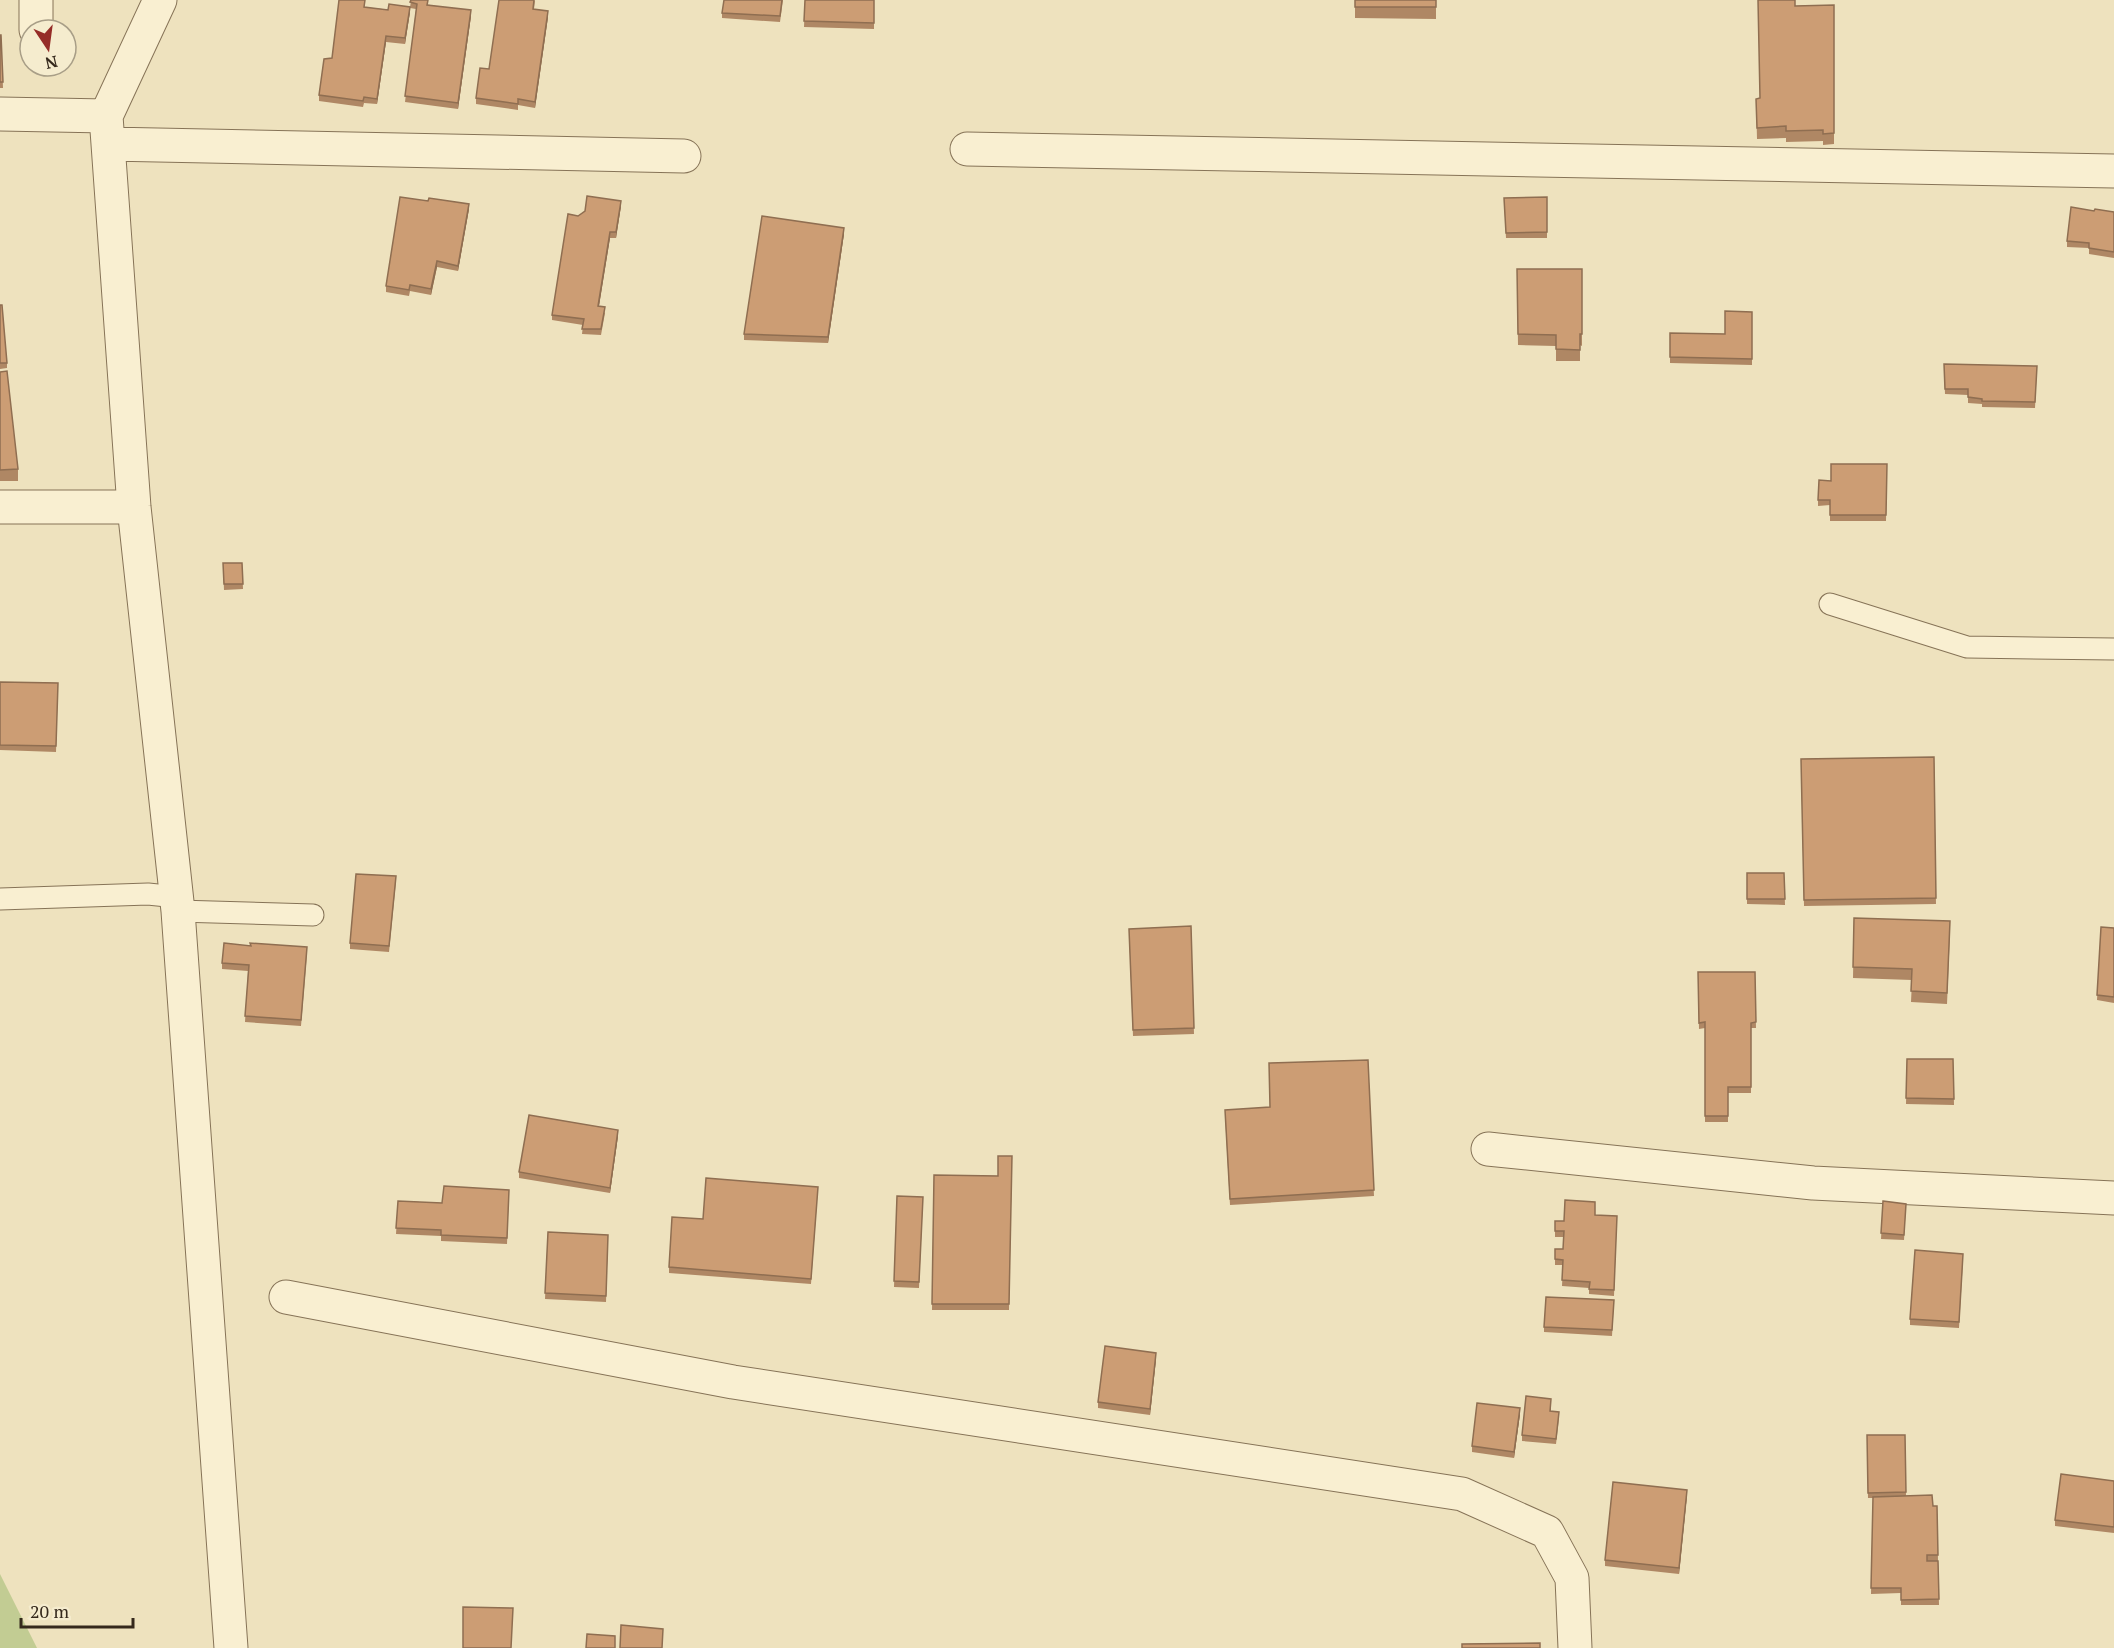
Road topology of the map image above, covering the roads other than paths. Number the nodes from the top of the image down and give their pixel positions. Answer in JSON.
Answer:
{"nodes":[{"id":1,"x":36,"y":0,"type":"edge"},
{"id":2,"x":160,"y":0,"type":"edge"},
{"id":3,"x":36,"y":18,"type":"edge"},
{"id":4,"x":0,"y":114,"type":"edge"},
{"id":5,"x":107,"y":130,"type":"junction"},
{"id":6,"x":967,"y":149,"type":"dead end"},
{"id":7,"x":684,"y":156,"type":"dead end"},
{"id":8,"x":2114,"y":171,"type":"edge"},
{"id":9,"x":0,"y":507,"type":"edge"},
{"id":10,"x":134,"y":507,"type":"junction"},
{"id":11,"x":1830,"y":604,"type":"dead end"},
{"id":12,"x":2114,"y":649,"type":"edge"},
{"id":13,"x":0,"y":899,"type":"edge"},
{"id":14,"x":177,"y":904,"type":"junction"},
{"id":15,"x":313,"y":915,"type":"dead end"},
{"id":16,"x":1488,"y":1149,"type":"dead end"},
{"id":17,"x":2114,"y":1198,"type":"edge"},
{"id":18,"x":286,"y":1297,"type":"dead end"},
{"id":19,"x":231,"y":1648,"type":"edge"},
{"id":20,"x":1575,"y":1648,"type":"edge"}],
"edges":[{"from":1,"to":3,"type":"street"},
{"from":2,"to":5,"type":"street"},
{"from":4,"to":5,"type":"street"},
{"from":5,"to":7,"type":"street"},
{"from":5,"to":10,"type":"street"},
{"from":6,"to":8,"type":"street"},
{"from":9,"to":10,"type":"street"},
{"from":10,"to":14,"type":"street"},
{"from":11,"to":12,"type":"lane"},
{"from":13,"to":14,"type":"lane"},
{"from":14,"to":15,"type":"lane"},
{"from":14,"to":19,"type":"street"},
{"from":16,"to":17,"type":"street"},
{"from":18,"to":20,"type":"street"}]}
